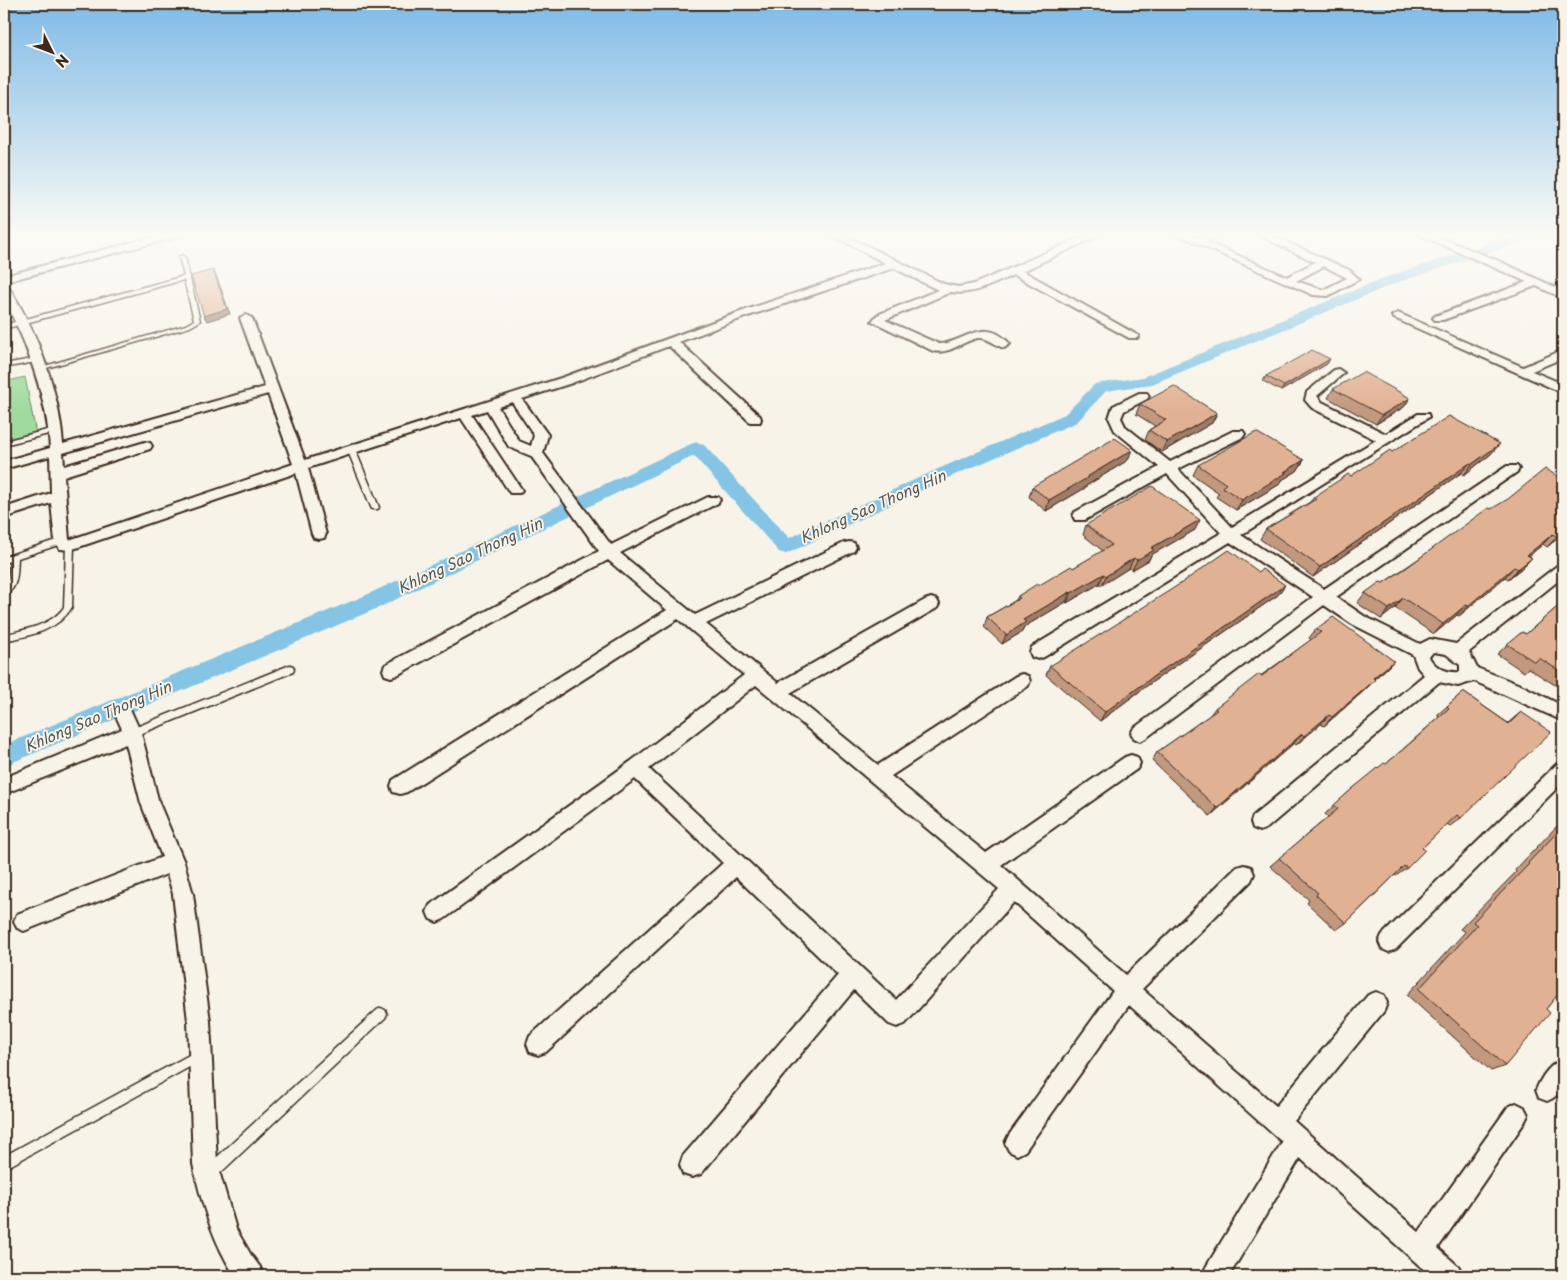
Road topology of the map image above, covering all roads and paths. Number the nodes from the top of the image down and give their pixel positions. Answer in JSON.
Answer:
{"nodes":[{"id":1,"x":7,"y":293,"type":"edge"},
{"id":2,"x":127,"y":293,"type":"edge"},
{"id":3,"x":191,"y":293,"type":"edge"},
{"id":4,"x":805,"y":293,"type":"edge"},
{"id":5,"x":941,"y":293,"type":"edge"},
{"id":6,"x":1054,"y":293,"type":"edge"},
{"id":7,"x":1508,"y":293,"type":"edge"},
{"id":8,"x":1398,"y":316,"type":"dead end"},
{"id":9,"x":246,"y":318,"type":"dead end"},
{"id":10,"x":1439,"y":318,"type":"dead end"},
{"id":11,"x":22,"y":320,"type":"junction"},
{"id":12,"x":4,"y":327,"type":"edge"},
{"id":13,"x":1133,"y":336,"type":"dead end"},
{"id":14,"x":672,"y":342,"type":"junction"},
{"id":15,"x":1004,"y":344,"type":"dead end"},
{"id":16,"x":1563,"y":354,"type":"edge"},
{"id":17,"x":40,"y":364,"type":"junction"},
{"id":18,"x":4,"y":366,"type":"edge"},
{"id":19,"x":1528,"y":368,"type":"dead end"},
{"id":20,"x":1338,"y":373,"type":"dead end"},
{"id":21,"x":272,"y":389,"type":"junction"},
{"id":22,"x":1563,"y":389,"type":"edge"},
{"id":23,"x":1143,"y":396,"type":"dead end"},
{"id":24,"x":515,"y":397,"type":"junction"},
{"id":25,"x":490,"y":404,"type":"junction"},
{"id":26,"x":464,"y":413,"type":"junction"},
{"id":27,"x":1423,"y":417,"type":"dead end"},
{"id":28,"x":755,"y":419,"type":"dead end"},
{"id":29,"x":55,"y":430,"type":"junction"},
{"id":30,"x":1238,"y":434,"type":"dead end"},
{"id":31,"x":1386,"y":439,"type":"junction"},
{"id":32,"x":4,"y":443,"type":"edge"},
{"id":33,"x":145,"y":446,"type":"dead end"},
{"id":34,"x":57,"y":449,"type":"junction"},
{"id":35,"x":351,"y":449,"type":"junction"},
{"id":36,"x":536,"y":453,"type":"junction"},
{"id":37,"x":4,"y":465,"type":"edge"},
{"id":38,"x":301,"y":467,"type":"junction"},
{"id":39,"x":1169,"y":468,"type":"junction"},
{"id":40,"x":1512,"y":469,"type":"dead end"},
{"id":41,"x":57,"y":473,"type":"junction"},
{"id":42,"x":515,"y":490,"type":"dead end"},
{"id":43,"x":58,"y":496,"type":"junction"},
{"id":44,"x":713,"y":500,"type":"dead end"},
{"id":45,"x":374,"y":507,"type":"dead end"},
{"id":46,"x":4,"y":513,"type":"edge"},
{"id":47,"x":1080,"y":516,"type":"dead end"},
{"id":48,"x":319,"y":534,"type":"dead end"},
{"id":49,"x":1231,"y":535,"type":"junction"},
{"id":50,"x":66,"y":543,"type":"junction"},
{"id":51,"x":849,"y":547,"type":"dead end"},
{"id":52,"x":610,"y":552,"type":"junction"},
{"id":53,"x":14,"y":557,"type":"junction"},
{"id":54,"x":4,"y":560,"type":"edge"},
{"id":55,"x":1563,"y":570,"type":"edge"},
{"id":56,"x":4,"y":592,"type":"edge"},
{"id":57,"x":1323,"y":598,"type":"junction"},
{"id":58,"x":931,"y":604,"type":"dead end"},
{"id":59,"x":686,"y":617,"type":"junction"},
{"id":60,"x":4,"y":638,"type":"edge"},
{"id":61,"x":1038,"y":652,"type":"dead end"},
{"id":62,"x":1421,"y":652,"type":"junction"},
{"id":63,"x":1458,"y":652,"type":"junction"},
{"id":64,"x":290,"y":668,"type":"dead end"},
{"id":65,"x":391,"y":670,"type":"dead end"},
{"id":66,"x":1470,"y":672,"type":"junction"},
{"id":67,"x":756,"y":675,"type":"junction"},
{"id":68,"x":1436,"y":675,"type":"junction"},
{"id":69,"x":1022,"y":681,"type":"dead end"},
{"id":70,"x":776,"y":692,"type":"junction"},
{"id":71,"x":1563,"y":714,"type":"edge"},
{"id":72,"x":128,"y":723,"type":"junction"},
{"id":73,"x":1140,"y":733,"type":"dead end"},
{"id":74,"x":1131,"y":763,"type":"dead end"},
{"id":75,"x":636,"y":768,"type":"junction"},
{"id":76,"x":1563,"y":770,"type":"edge"},
{"id":77,"x":877,"y":775,"type":"junction"},
{"id":78,"x":4,"y":786,"type":"edge"},
{"id":79,"x":400,"y":786,"type":"dead end"},
{"id":80,"x":1260,"y":822,"type":"dead end"},
{"id":81,"x":174,"y":862,"type":"junction"},
{"id":82,"x":736,"y":864,"type":"junction"},
{"id":83,"x":985,"y":865,"type":"junction"},
{"id":84,"x":1244,"y":874,"type":"dead end"},
{"id":85,"x":1013,"y":888,"type":"junction"},
{"id":86,"x":437,"y":912,"type":"dead end"},
{"id":87,"x":24,"y":921,"type":"dead end"},
{"id":88,"x":1389,"y":942,"type":"dead end"},
{"id":89,"x":853,"y":974,"type":"junction"},
{"id":90,"x":1127,"y":989,"type":"junction"},
{"id":91,"x":1376,"y":1003,"type":"dead end"},
{"id":92,"x":381,"y":1014,"type":"dead end"},
{"id":93,"x":538,"y":1044,"type":"dead end"},
{"id":94,"x":200,"y":1055,"type":"junction"},
{"id":95,"x":1563,"y":1070,"type":"edge"},
{"id":96,"x":1547,"y":1090,"type":"dead end"},
{"id":97,"x":1516,"y":1115,"type":"dead end"},
{"id":98,"x":1278,"y":1122,"type":"junction"},
{"id":99,"x":1297,"y":1140,"type":"junction"},
{"id":100,"x":1017,"y":1143,"type":"dead end"},
{"id":101,"x":4,"y":1163,"type":"edge"},
{"id":102,"x":692,"y":1165,"type":"dead end"},
{"id":103,"x":207,"y":1176,"type":"junction"},
{"id":104,"x":1421,"y":1250,"type":"junction"},
{"id":105,"x":251,"y":1276,"type":"edge"},
{"id":106,"x":1215,"y":1276,"type":"edge"},
{"id":107,"x":1450,"y":1276,"type":"edge"}],
"edges":[{"from":1,"to":11,"type":"street"},
{"from":2,"to":11,"type":"lane"},
{"from":3,"to":17,"type":"lane"},
{"from":4,"to":14,"type":"street"},
{"from":5,"to":15,"type":"street"},
{"from":6,"to":13,"type":"street"},
{"from":7,"to":10,"type":"street"},
{"from":8,"to":22,"type":"street"},
{"from":9,"to":21,"type":"street"},
{"from":11,"to":12,"type":"lane"},
{"from":11,"to":17,"type":"street"},
{"from":14,"to":24,"type":"street"},
{"from":14,"to":28,"type":"street"},
{"from":16,"to":19,"type":"street"},
{"from":17,"to":18,"type":"lane"},
{"from":17,"to":29,"type":"street"},
{"from":20,"to":31,"type":"street"},
{"from":21,"to":34,"type":"street"},
{"from":21,"to":38,"type":"street"},
{"from":23,"to":39,"type":"street"},
{"from":24,"to":25,"type":"street"},
{"from":24,"to":36,"type":"street"},
{"from":25,"to":26,"type":"street"},
{"from":25,"to":36,"type":"street"},
{"from":26,"to":35,"type":"street"},
{"from":26,"to":42,"type":"street"},
{"from":27,"to":31,"type":"street"},
{"from":29,"to":32,"type":"lane"},
{"from":29,"to":34,"type":"street"},
{"from":30,"to":39,"type":"street"},
{"from":31,"to":49,"type":"street"},
{"from":33,"to":41,"type":"street"},
{"from":34,"to":37,"type":"street"},
{"from":34,"to":41,"type":"street"},
{"from":35,"to":38,"type":"street"},
{"from":35,"to":45,"type":"lane"},
{"from":36,"to":52,"type":"street"},
{"from":38,"to":48,"type":"street"},
{"from":38,"to":50,"type":"street"},
{"from":39,"to":47,"type":"street"},
{"from":39,"to":49,"type":"street"},
{"from":40,"to":57,"type":"street"},
{"from":41,"to":43,"type":"street"},
{"from":43,"to":46,"type":"street"},
{"from":43,"to":50,"type":"street"},
{"from":44,"to":52,"type":"street"},
{"from":49,"to":57,"type":"street"},
{"from":49,"to":61,"type":"street"},
{"from":50,"to":53,"type":"lane"},
{"from":50,"to":60,"type":"lane"},
{"from":51,"to":59,"type":"street"},
{"from":52,"to":59,"type":"street"},
{"from":52,"to":65,"type":"street"},
{"from":53,"to":54,"type":"lane"},
{"from":53,"to":56,"type":"lane"},
{"from":55,"to":63,"type":"street"},
{"from":57,"to":62,"type":"street"},
{"from":57,"to":73,"type":"street"},
{"from":58,"to":70,"type":"street"},
{"from":59,"to":67,"type":"street"},
{"from":59,"to":79,"type":"street"},
{"from":62,"to":63,"type":"street"},
{"from":62,"to":68,"type":"street"},
{"from":63,"to":66,"type":"street"},
{"from":64,"to":72,"type":"lane"},
{"from":66,"to":68,"type":"street"},
{"from":66,"to":71,"type":"street"},
{"from":67,"to":70,"type":"street"},
{"from":67,"to":75,"type":"street"},
{"from":68,"to":80,"type":"street"},
{"from":69,"to":77,"type":"street"},
{"from":70,"to":77,"type":"street"},
{"from":72,"to":78,"type":"street"},
{"from":72,"to":81,"type":"street"},
{"from":74,"to":83,"type":"street"},
{"from":75,"to":82,"type":"street"},
{"from":75,"to":86,"type":"street"},
{"from":76,"to":88,"type":"street"},
{"from":77,"to":83,"type":"street"},
{"from":81,"to":87,"type":"street"},
{"from":81,"to":94,"type":"street"},
{"from":82,"to":89,"type":"street"},
{"from":82,"to":93,"type":"street"},
{"from":83,"to":85,"type":"street"},
{"from":84,"to":90,"type":"street"},
{"from":85,"to":89,"type":"street"},
{"from":85,"to":90,"type":"street"},
{"from":89,"to":102,"type":"street"},
{"from":90,"to":98,"type":"street"},
{"from":90,"to":100,"type":"street"},
{"from":91,"to":98,"type":"street"},
{"from":92,"to":103,"type":"lane"},
{"from":94,"to":101,"type":"lane"},
{"from":94,"to":103,"type":"street"},
{"from":95,"to":96,"type":"street"},
{"from":97,"to":104,"type":"street"},
{"from":98,"to":99,"type":"street"},
{"from":99,"to":104,"type":"street"},
{"from":99,"to":106,"type":"street"},
{"from":103,"to":105,"type":"street"},
{"from":104,"to":107,"type":"street"}]}
